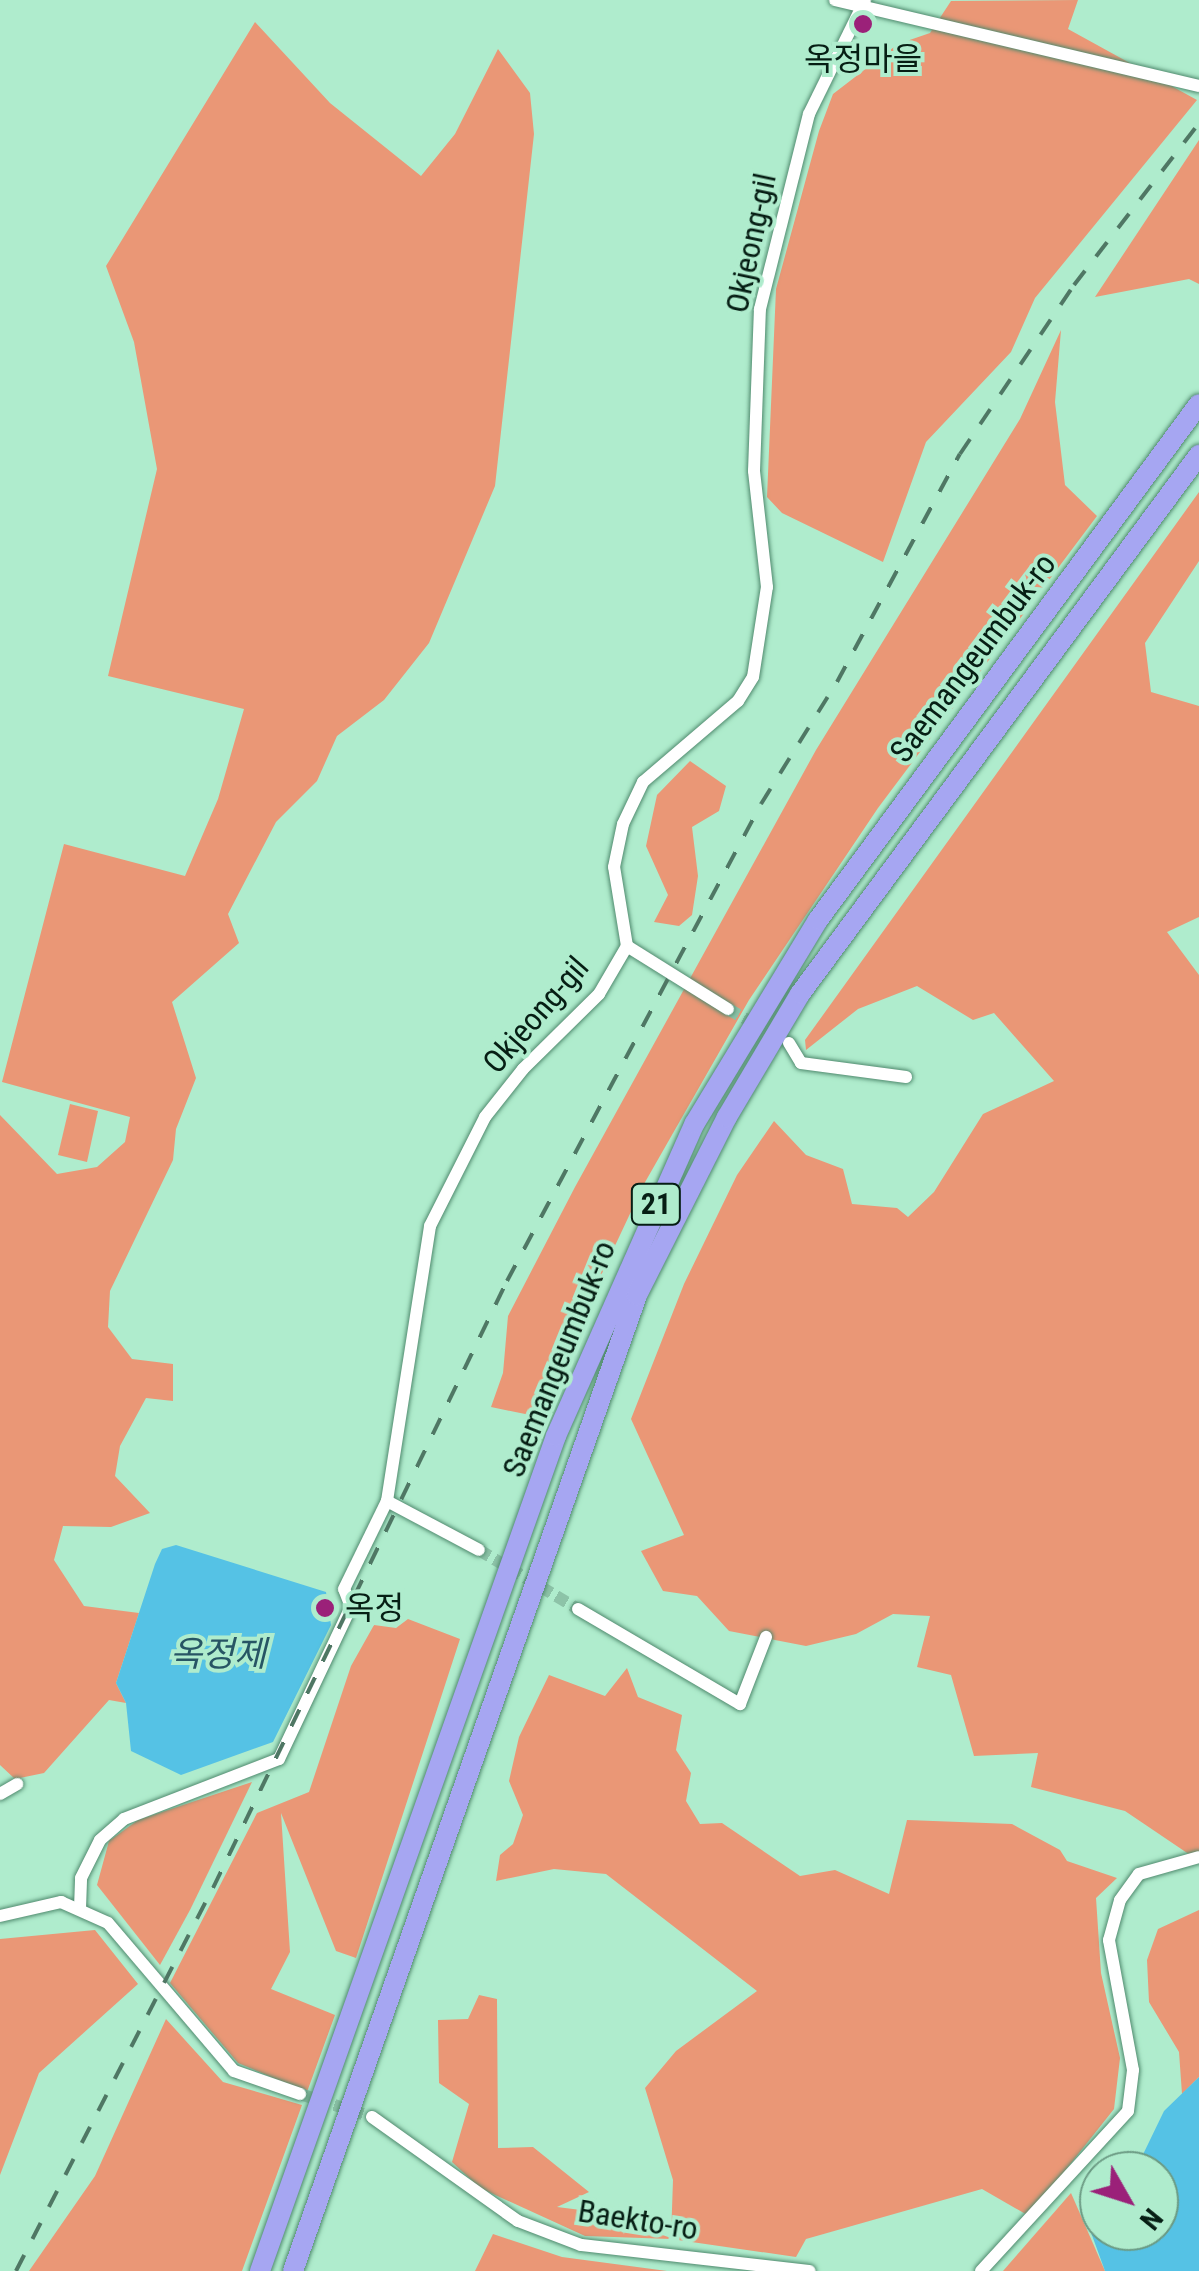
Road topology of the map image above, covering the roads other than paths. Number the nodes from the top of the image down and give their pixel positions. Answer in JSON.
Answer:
{"nodes":[{"id":1,"x":835,"y":0,"type":"edge"},
{"id":2,"x":863,"y":2,"type":"edge"},
{"id":3,"x":1199,"y":86,"type":"edge"},
{"id":4,"x":1199,"y":404,"type":"edge"},
{"id":5,"x":1199,"y":456,"type":"edge"},
{"id":6,"x":626,"y":946,"type":"junction"},
{"id":7,"x":728,"y":1009,"type":"tunnel mouth"},
{"id":8,"x":789,"y":1043,"type":"dead end"},
{"id":9,"x":906,"y":1077,"type":"dead end"},
{"id":10,"x":387,"y":1501,"type":"junction"},
{"id":11,"x":479,"y":1550,"type":"tunnel mouth"},
{"id":12,"x":578,"y":1609,"type":"tunnel mouth"},
{"id":13,"x":766,"y":1637,"type":"dead end"},
{"id":14,"x":17,"y":1784,"type":"dead end"},
{"id":15,"x":0,"y":1794,"type":"edge"},
{"id":16,"x":1199,"y":1858,"type":"edge"},
{"id":17,"x":80,"y":1910,"type":"junction"},
{"id":18,"x":0,"y":1916,"type":"edge"},
{"id":19,"x":300,"y":2094,"type":"tunnel mouth"},
{"id":20,"x":372,"y":2117,"type":"tunnel mouth"},
{"id":21,"x":260,"y":2271,"type":"edge"},
{"id":22,"x":292,"y":2271,"type":"edge"},
{"id":23,"x":810,"y":2271,"type":"edge"},
{"id":24,"x":981,"y":2271,"type":"edge"}],
"edges":[{"from":1,"to":2,"type":"street"},
{"from":2,"to":3,"type":"street"},
{"from":2,"to":6,"type":"street","name":"Okjeong-gil"},
{"from":4,"to":21,"type":"highway","name":"Saemangeumbuk-ro","number":"21"},
{"from":5,"to":22,"type":"highway","name":"Saemangeumbuk-ro","number":"21"},
{"from":6,"to":7,"type":"street"},
{"from":6,"to":10,"type":"street","name":"Okjeong-gil"},
{"from":8,"to":9,"type":"street"},
{"from":10,"to":11,"type":"street"},
{"from":10,"to":17,"type":"street","name":"Okjeong-gil"},
{"from":12,"to":13,"type":"street"},
{"from":14,"to":15,"type":"street"},
{"from":16,"to":24,"type":"street"},
{"from":17,"to":18,"type":"street"},
{"from":17,"to":19,"type":"street"},
{"from":20,"to":23,"type":"street","name":"Baekto-ro"}]}
